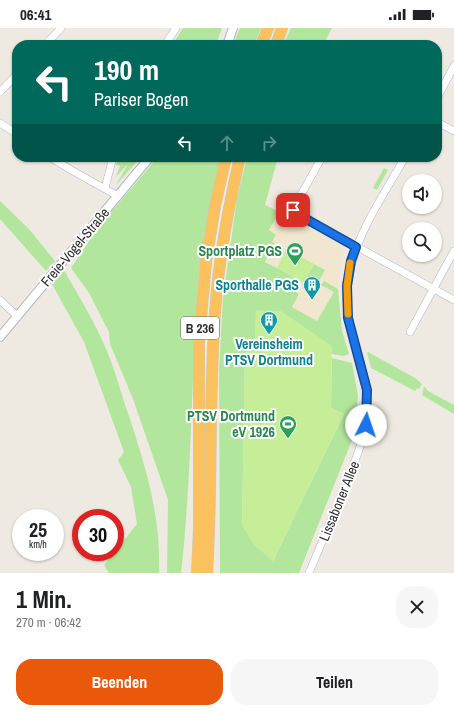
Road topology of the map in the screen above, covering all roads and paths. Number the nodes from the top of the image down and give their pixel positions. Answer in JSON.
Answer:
{"nodes":[{"id":1,"x":61,"y":28,"type":"edge"},
{"id":2,"x":176,"y":28,"type":"edge"},
{"id":3,"x":233,"y":28,"type":"edge"},
{"id":4,"x":282,"y":29,"type":"edge"},
{"id":5,"x":266,"y":30,"type":"edge"},
{"id":6,"x":50,"y":40,"type":"edge"},
{"id":7,"x":168,"y":40,"type":"edge"},
{"id":8,"x":229,"y":40,"type":"edge"},
{"id":9,"x":263,"y":40,"type":"edge"},
{"id":10,"x":278,"y":40,"type":"edge"},
{"id":11,"x":454,"y":66,"type":"edge"},
{"id":12,"x":12,"y":79,"type":"edge"},
{"id":13,"x":442,"y":89,"type":"edge"},
{"id":14,"x":0,"y":92,"type":"edge"},
{"id":15,"x":0,"y":123,"type":"edge"},
{"id":16,"x":442,"y":125,"type":"edge"},
{"id":17,"x":12,"y":131,"type":"edge"},
{"id":18,"x":454,"y":131,"type":"edge"},
{"id":19,"x":58,"y":162,"type":"edge"},
{"id":20,"x":112,"y":162,"type":"edge"},
{"id":21,"x":146,"y":162,"type":"edge"},
{"id":22,"x":225,"y":162,"type":"edge"},
{"id":23,"x":239,"y":162,"type":"edge"},
{"id":24,"x":319,"y":162,"type":"edge"},
{"id":25,"x":402,"y":162,"type":"edge"},
{"id":26,"x":105,"y":188,"type":"junction"},
{"id":27,"x":118,"y":196,"type":"junction"},
{"id":28,"x":356,"y":247,"type":"junction"},
{"id":29,"x":454,"y":251,"type":"edge"},
{"id":30,"x":433,"y":289,"type":"junction"},
{"id":31,"x":0,"y":300,"type":"edge"},
{"id":32,"x":454,"y":300,"type":"edge"},
{"id":33,"x":17,"y":316,"type":"junction"},
{"id":34,"x":410,"y":332,"type":"dead end"},
{"id":35,"x":0,"y":337,"type":"edge"},
{"id":36,"x":211,"y":471,"type":"junction"},
{"id":37,"x":197,"y":500,"type":"junction"},
{"id":38,"x":189,"y":573,"type":"edge"},
{"id":39,"x":196,"y":573,"type":"edge"},
{"id":40,"x":207,"y":573,"type":"edge"},
{"id":41,"x":214,"y":573,"type":"edge"},
{"id":42,"x":310,"y":573,"type":"edge"}],
"edges":[{"from":1,"to":6,"type":"street"},
{"from":2,"to":7,"type":"street"},
{"from":3,"to":8,"type":"street"},
{"from":4,"to":10,"type":"highway"},
{"from":5,"to":9,"type":"highway"},
{"from":11,"to":13,"type":"street"},
{"from":12,"to":14,"type":"street"},
{"from":15,"to":17,"type":"street"},
{"from":16,"to":18,"type":"street"},
{"from":19,"to":26,"type":"street"},
{"from":20,"to":26,"type":"street"},
{"from":21,"to":27,"type":"street","name":"Freie-Vogel-Straße"},
{"from":22,"to":37,"type":"highway","number":"B 236"},
{"from":23,"to":36,"type":"highway","number":"B 236"},
{"from":24,"to":28,"type":"street"},
{"from":25,"to":28,"type":"street","name":"Lissaboner Allee"},
{"from":26,"to":27,"type":"street"},
{"from":27,"to":33,"type":"street","name":"Freie-Vogel-Straße"},
{"from":28,"to":30,"type":"street"},
{"from":28,"to":42,"type":"street","name":"Lissaboner Allee"},
{"from":29,"to":30,"type":"street"},
{"from":30,"to":32,"type":"street"},
{"from":30,"to":34,"type":"street"},
{"from":31,"to":33,"type":"street"},
{"from":33,"to":35,"type":"street","name":"Freie-Vogel-Straße"},
{"from":36,"to":40,"type":"highway","number":"B 236"},
{"from":36,"to":41,"type":"highway"},
{"from":37,"to":38,"type":"highway"},
{"from":37,"to":39,"type":"highway","number":"B 236"}]}
